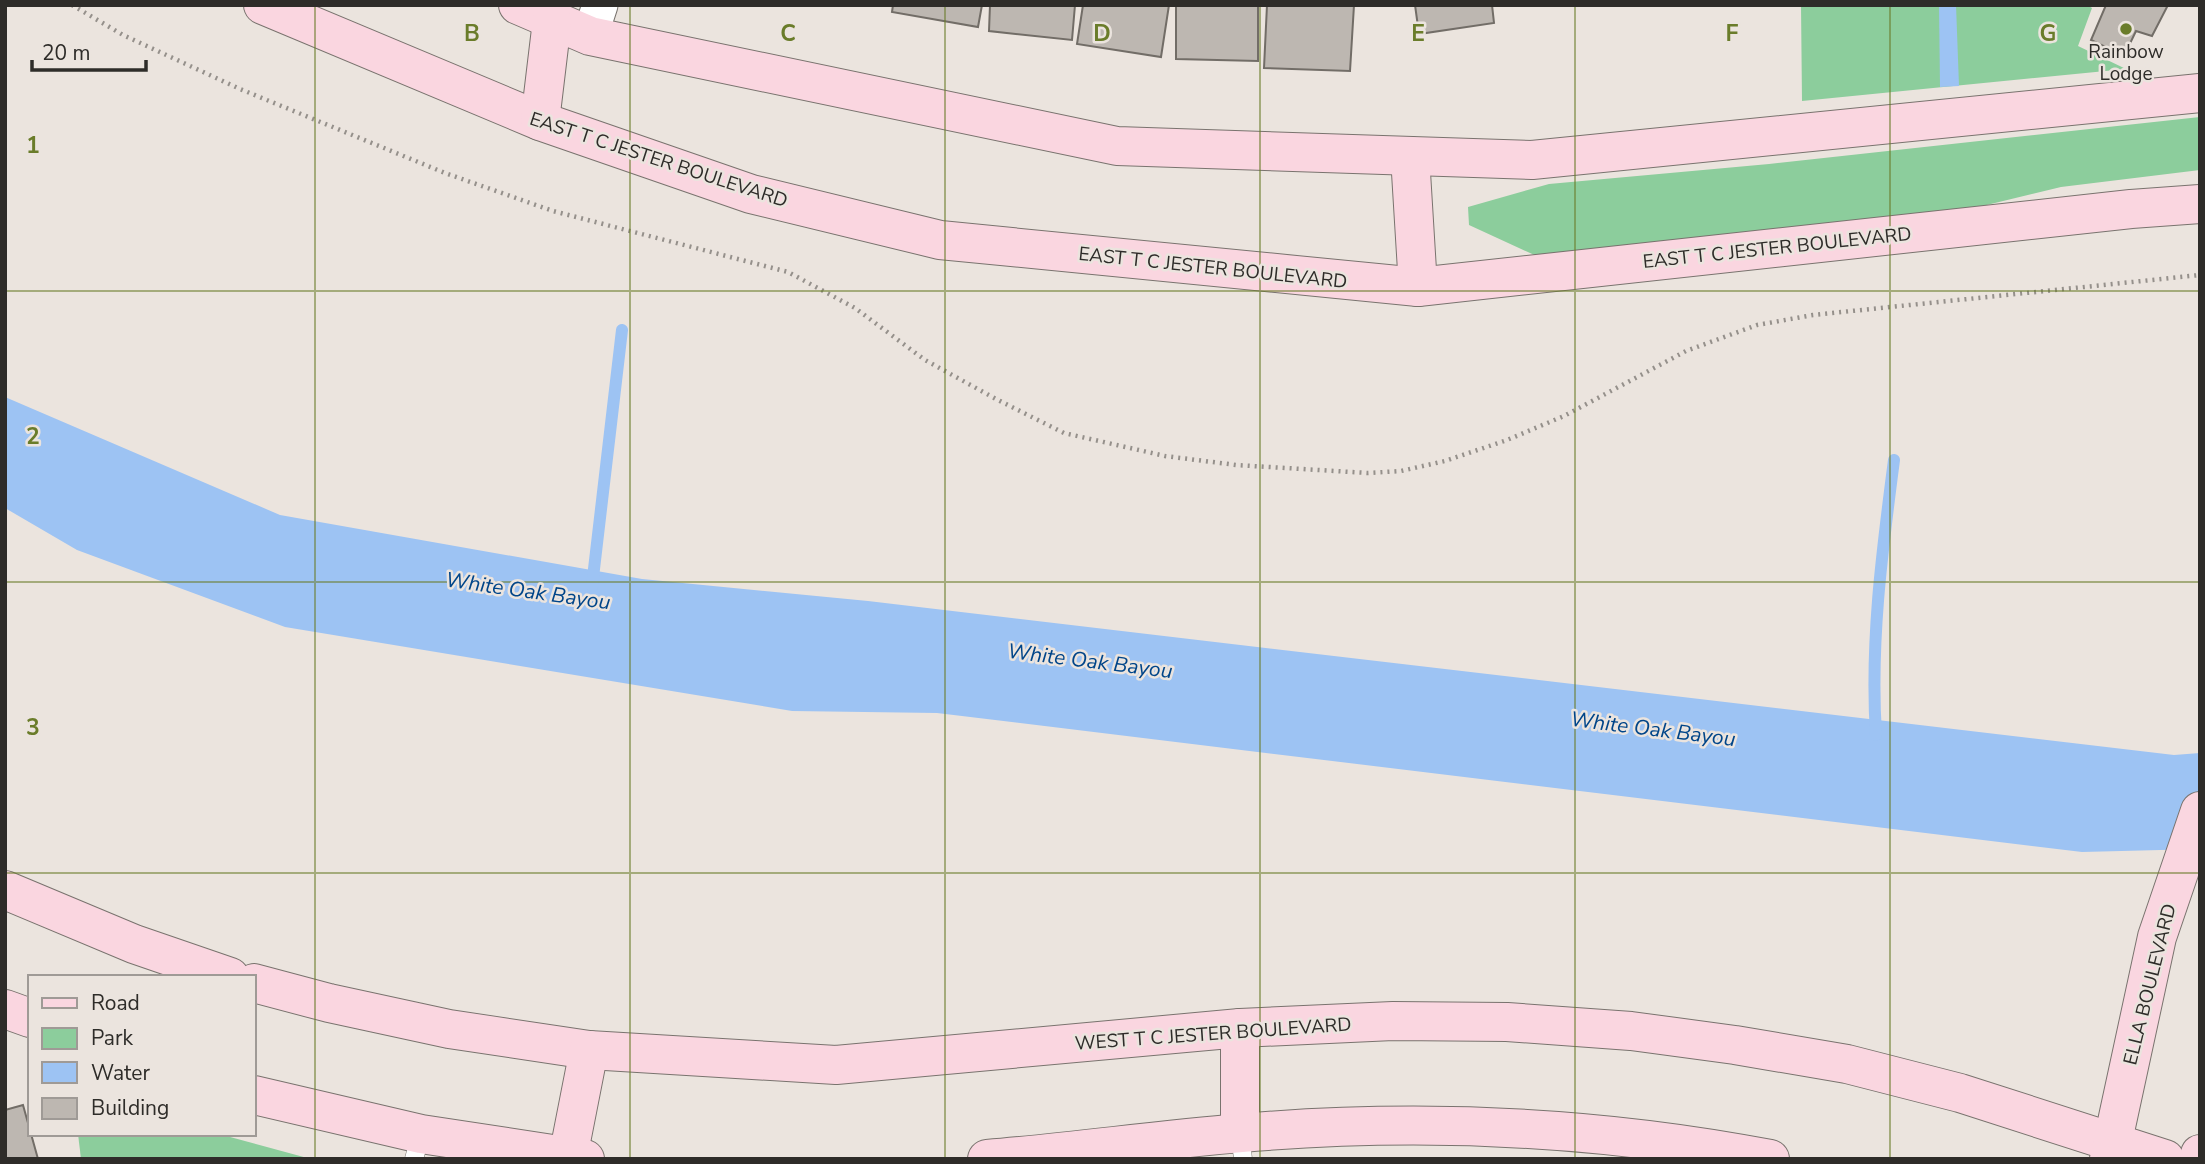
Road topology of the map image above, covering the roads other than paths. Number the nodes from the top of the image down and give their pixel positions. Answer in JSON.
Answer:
{"nodes":[{"id":1,"x":264,"y":5,"type":"edge"},
{"id":2,"x":518,"y":5,"type":"edge"},
{"id":3,"x":555,"y":13,"type":"edge"},
{"id":4,"x":595,"y":20,"type":"edge"},
{"id":5,"x":2200,"y":93,"type":"edge"},
{"id":6,"x":540,"y":121,"type":"junction"},
{"id":7,"x":1409,"y":156,"type":"junction"},
{"id":8,"x":2200,"y":204,"type":"edge"},
{"id":9,"x":1418,"y":287,"type":"junction"},
{"id":10,"x":2200,"y":811,"type":"edge"},
{"id":11,"x":5,"y":890,"type":"edge"},
{"id":12,"x":224,"y":975,"type":"edge"},
{"id":13,"x":256,"y":984,"type":"edge"},
{"id":14,"x":5,"y":1009,"type":"edge"},
{"id":15,"x":28,"y":1017,"type":"edge"},
{"id":16,"x":1240,"y":1028,"type":"junction"},
{"id":17,"x":589,"y":1050,"type":"junction"},
{"id":18,"x":256,"y":1096,"type":"edge"},
{"id":19,"x":417,"y":1146,"type":"edge"},
{"id":20,"x":1242,"y":1146,"type":"edge"},
{"id":21,"x":2110,"y":1150,"type":"edge"},
{"id":22,"x":577,"y":1158,"type":"edge"},
{"id":23,"x":987,"y":1159,"type":"edge"},
{"id":24,"x":1770,"y":1159,"type":"edge"},
{"id":25,"x":2165,"y":1159,"type":"edge"}],
"edges":[{"from":1,"to":6,"type":"street","name":"EAST T C JESTER BOULEVARD"},
{"from":2,"to":3,"type":"street"},
{"from":3,"to":4,"type":"street"},
{"from":3,"to":6,"type":"street"},
{"from":4,"to":6,"type":"street"},
{"from":4,"to":7,"type":"street"},
{"from":5,"to":7,"type":"street"},
{"from":6,"to":9,"type":"street","name":"EAST T C JESTER BOULEVARD"},
{"from":7,"to":9,"type":"street"},
{"from":8,"to":9,"type":"street","name":"EAST T C JESTER BOULEVARD"},
{"from":10,"to":21,"type":"street","name":"ELLA BOULEVARD"},
{"from":11,"to":12,"type":"street"},
{"from":13,"to":17,"type":"street","name":"WEST T C JESTER BOULEVARD"},
{"from":14,"to":15,"type":"street"},
{"from":16,"to":17,"type":"street","name":"WEST T C JESTER BOULEVARD"},
{"from":16,"to":20,"type":"street"},
{"from":16,"to":21,"type":"street","name":"WEST T C JESTER BOULEVARD"},
{"from":17,"to":22,"type":"street"},
{"from":18,"to":19,"type":"street"},
{"from":19,"to":22,"type":"street"},
{"from":20,"to":23,"type":"street"},
{"from":20,"to":24,"type":"street"},
{"from":21,"to":25,"type":"street","name":"WEST T C JESTER BOULEVARD"}]}
